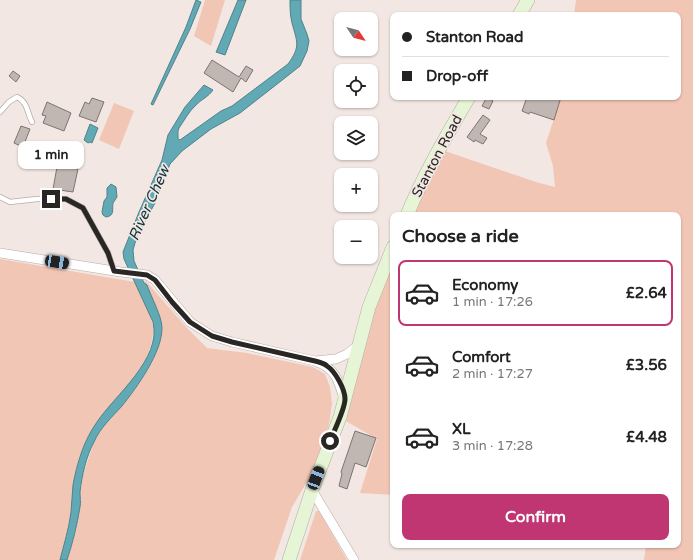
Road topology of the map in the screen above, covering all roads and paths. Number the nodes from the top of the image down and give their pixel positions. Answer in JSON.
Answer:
{"nodes":[{"id":1,"x":528,"y":0,"type":"edge"},
{"id":2,"x":521,"y":12,"type":"edge"},
{"id":3,"x":467,"y":100,"type":"edge"},
{"id":4,"x":0,"y":112,"type":"edge"},
{"id":5,"x":32,"y":122,"type":"dead end"},
{"id":6,"x":0,"y":197,"type":"edge"},
{"id":7,"x":408,"y":212,"type":"edge"},
{"id":8,"x":0,"y":253,"type":"edge"},
{"id":9,"x":390,"y":254,"type":"edge"},
{"id":10,"x":118,"y":271,"type":"junction"},
{"id":11,"x":358,"y":346,"type":"junction"},
{"id":12,"x":315,"y":361,"type":"junction"},
{"id":13,"x":345,"y":399,"type":"junction"},
{"id":14,"x":312,"y":490,"type":"junction"},
{"id":15,"x":289,"y":560,"type":"edge"},
{"id":16,"x":354,"y":560,"type":"edge"}],
"edges":[{"from":1,"to":2,"type":"main road"},
{"from":3,"to":7,"type":"main road","name":"Stanton Road"},
{"from":4,"to":5,"type":"lane"},
{"from":6,"to":10,"type":"lane"},
{"from":8,"to":10,"type":"street"},
{"from":9,"to":11,"type":"main road"},
{"from":10,"to":12,"type":"street"},
{"from":11,"to":12,"type":"street"},
{"from":11,"to":13,"type":"main road"},
{"from":12,"to":13,"type":"street"},
{"from":13,"to":14,"type":"main road"},
{"from":14,"to":15,"type":"main road"},
{"from":14,"to":16,"type":"street"}]}
